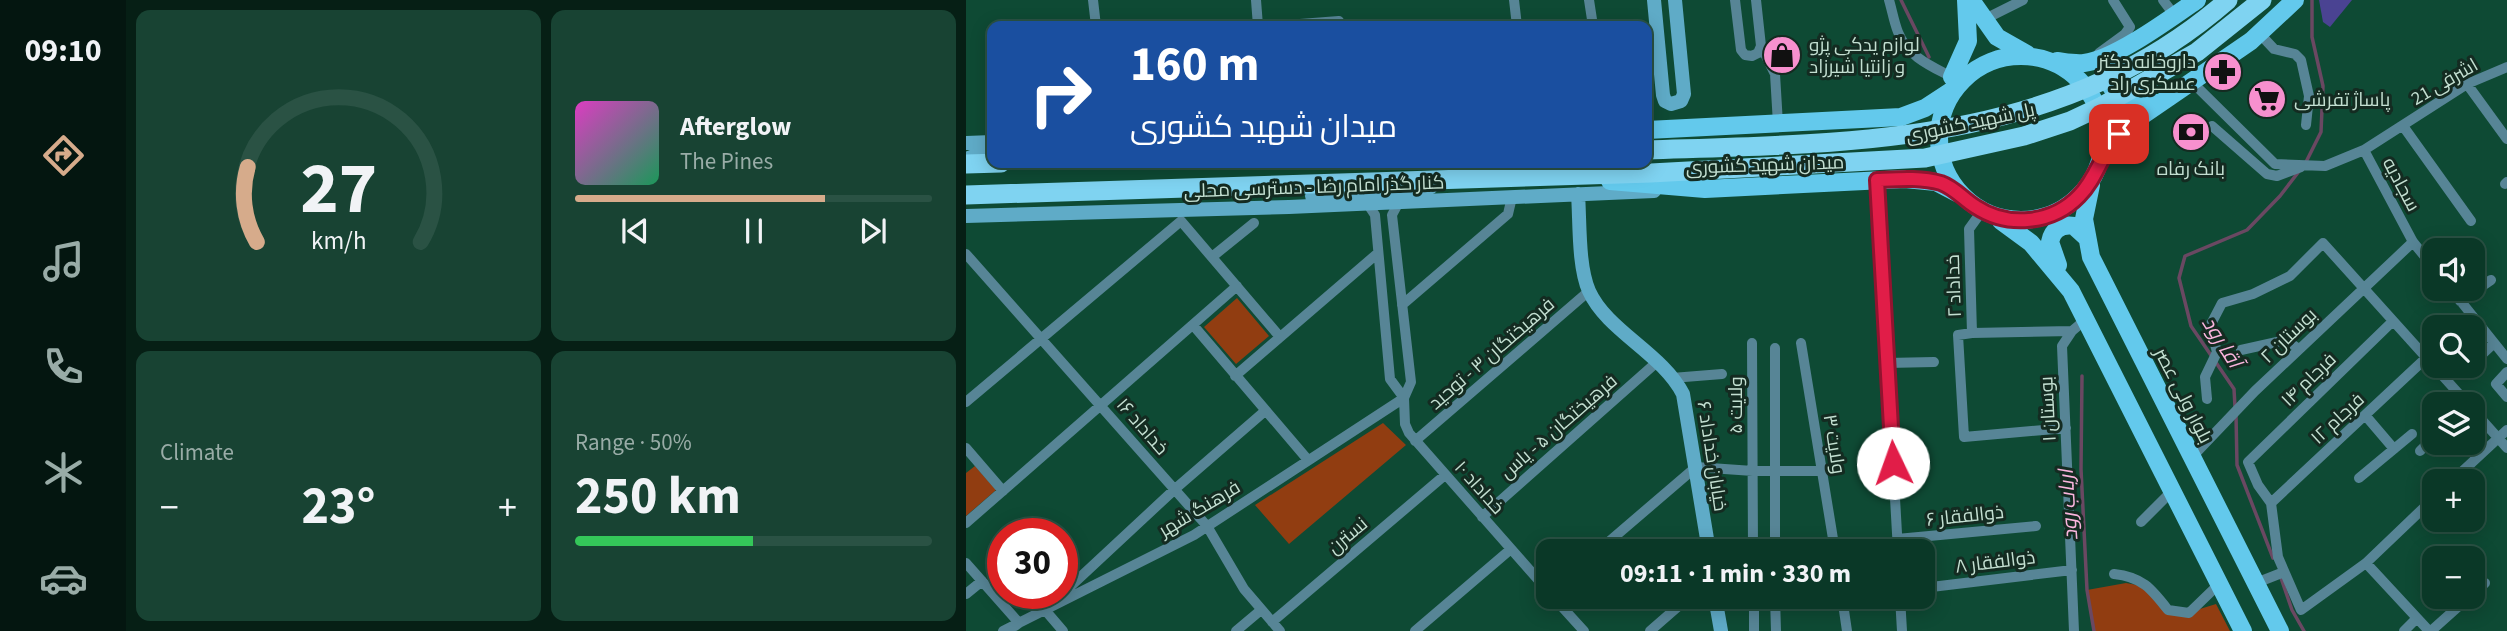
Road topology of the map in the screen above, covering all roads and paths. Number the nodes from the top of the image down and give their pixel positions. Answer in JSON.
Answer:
{"nodes":[{"id":1,"x":1093,"y":0,"type":"edge"},
{"id":2,"x":1256,"y":0,"type":"edge"},
{"id":3,"x":1514,"y":0,"type":"edge"},
{"id":4,"x":1589,"y":0,"type":"edge"},
{"id":5,"x":1654,"y":0,"type":"edge"},
{"id":6,"x":1675,"y":0,"type":"edge"},
{"id":7,"x":1735,"y":0,"type":"edge"},
{"id":8,"x":1756,"y":0,"type":"edge"},
{"id":9,"x":1889,"y":0,"type":"edge"},
{"id":10,"x":1968,"y":0,"type":"edge"},
{"id":11,"x":2022,"y":0,"type":"edge"},
{"id":12,"x":2113,"y":0,"type":"edge"},
{"id":13,"x":2163,"y":0,"type":"edge"},
{"id":14,"x":2197,"y":0,"type":"edge"},
{"id":15,"x":2228,"y":0,"type":"edge"},
{"id":16,"x":2262,"y":0,"type":"edge"},
{"id":17,"x":2295,"y":0,"type":"edge"},
{"id":18,"x":2175,"y":16,"type":"junction"},
{"id":19,"x":1983,"y":20,"type":"junction"},
{"id":20,"x":1095,"y":21,"type":"edge"},
{"id":21,"x":1258,"y":21,"type":"edge"},
{"id":22,"x":1516,"y":21,"type":"edge"},
{"id":23,"x":1591,"y":21,"type":"edge"},
{"id":24,"x":2148,"y":32,"type":"junction"},
{"id":25,"x":2260,"y":34,"type":"junction"},
{"id":26,"x":1761,"y":46,"type":"junction"},
{"id":27,"x":2041,"y":58,"type":"junction"},
{"id":28,"x":2084,"y":63,"type":"junction"},
{"id":29,"x":2507,"y":67,"type":"edge"},
{"id":30,"x":1957,"y":82,"type":"junction"},
{"id":31,"x":2467,"y":84,"type":"junction"},
{"id":32,"x":2185,"y":88,"type":"junction"},
{"id":33,"x":1663,"y":94,"type":"junction"},
{"id":34,"x":1892,"y":117,"type":"junction"},
{"id":35,"x":1778,"y":124,"type":"junction"},
{"id":36,"x":2306,"y":125,"type":"dead end"},
{"id":37,"x":2403,"y":125,"type":"junction"},
{"id":38,"x":2212,"y":126,"type":"dead end"},
{"id":39,"x":1652,"y":128,"type":"edge"},
{"id":40,"x":1652,"y":130,"type":"edge"},
{"id":41,"x":2507,"y":139,"type":"edge"},
{"id":42,"x":987,"y":142,"type":"edge"},
{"id":43,"x":966,"y":143,"type":"edge"},
{"id":44,"x":1652,"y":150,"type":"edge"},
{"id":45,"x":2364,"y":150,"type":"junction"},
{"id":46,"x":987,"y":151,"type":"edge"},
{"id":47,"x":966,"y":161,"type":"edge"},
{"id":48,"x":987,"y":162,"type":"edge"},
{"id":49,"x":2299,"y":165,"type":"junction"},
{"id":50,"x":2098,"y":167,"type":"junction"},
{"id":51,"x":1562,"y":176,"type":"junction"},
{"id":52,"x":1905,"y":179,"type":"junction"},
{"id":53,"x":1469,"y":180,"type":"junction"},
{"id":54,"x":1877,"y":180,"type":"junction"},
{"id":55,"x":1705,"y":189,"type":"junction"},
{"id":56,"x":1578,"y":194,"type":"junction"},
{"id":57,"x":966,"y":195,"type":"edge"},
{"id":58,"x":1512,"y":197,"type":"junction"},
{"id":59,"x":1966,"y":200,"type":"junction"},
{"id":60,"x":1399,"y":202,"type":"junction"},
{"id":61,"x":1367,"y":203,"type":"junction"},
{"id":62,"x":1274,"y":207,"type":"junction"},
{"id":63,"x":1987,"y":213,"type":"junction"},
{"id":64,"x":966,"y":216,"type":"edge"},
{"id":65,"x":2471,"y":221,"type":"dead end"},
{"id":66,"x":1254,"y":223,"type":"dead end"},
{"id":67,"x":2085,"y":236,"type":"junction"},
{"id":68,"x":2413,"y":242,"type":"junction"},
{"id":69,"x":1378,"y":253,"type":"junction"},
{"id":70,"x":2422,"y":253,"type":"edge"},
{"id":71,"x":1212,"y":257,"type":"junction"},
{"id":72,"x":968,"y":260,"type":"edge"},
{"id":73,"x":2491,"y":280,"type":"dead end"},
{"id":74,"x":2485,"y":284,"type":"edge"},
{"id":75,"x":1237,"y":286,"type":"junction"},
{"id":76,"x":2363,"y":288,"type":"junction"},
{"id":77,"x":1589,"y":291,"type":"junction"},
{"id":78,"x":2071,"y":292,"type":"junction"},
{"id":79,"x":2460,"y":301,"type":"edge"},
{"id":80,"x":1402,"y":305,"type":"junction"},
{"id":81,"x":2393,"y":321,"type":"junction"},
{"id":82,"x":1192,"y":325,"type":"junction"},
{"id":83,"x":2078,"y":326,"type":"junction"},
{"id":84,"x":1972,"y":333,"type":"junction"},
{"id":85,"x":1280,"y":337,"type":"junction"},
{"id":86,"x":1042,"y":338,"type":"junction"},
{"id":87,"x":1801,"y":342,"type":"dead end"},
{"id":88,"x":1752,"y":343,"type":"dead end"},
{"id":89,"x":2494,"y":343,"type":"junction"},
{"id":90,"x":1775,"y":348,"type":"dead end"},
{"id":91,"x":2299,"y":349,"type":"junction"},
{"id":92,"x":2241,"y":350,"type":"dead end"},
{"id":93,"x":2485,"y":351,"type":"edge"},
{"id":94,"x":2422,"y":354,"type":"edge"},
{"id":95,"x":2507,"y":359,"type":"edge"},
{"id":96,"x":1657,"y":362,"type":"junction"},
{"id":97,"x":1934,"y":362,"type":"dead end"},
{"id":98,"x":2422,"y":362,"type":"edge"},
{"id":99,"x":1887,"y":363,"type":"junction"},
{"id":100,"x":2507,"y":372,"type":"edge"},
{"id":101,"x":1722,"y":374,"type":"dead end"},
{"id":102,"x":1235,"y":376,"type":"junction"},
{"id":103,"x":1672,"y":378,"type":"junction"},
{"id":104,"x":2444,"y":378,"type":"edge"},
{"id":105,"x":2456,"y":392,"type":"edge"},
{"id":106,"x":2507,"y":397,"type":"edge"},
{"id":107,"x":1404,"y":398,"type":"junction"},
{"id":108,"x":2207,"y":399,"type":"dead end"},
{"id":109,"x":966,"y":402,"type":"edge"},
{"id":110,"x":1101,"y":405,"type":"junction"},
{"id":111,"x":1265,"y":411,"type":"junction"},
{"id":112,"x":2365,"y":415,"type":"junction"},
{"id":113,"x":2485,"y":423,"type":"edge"},
{"id":114,"x":2066,"y":428,"type":"junction"},
{"id":115,"x":2507,"y":430,"type":"edge"},
{"id":116,"x":2412,"y":434,"type":"dead end"},
{"id":117,"x":2498,"y":438,"type":"junction"},
{"id":118,"x":1415,"y":441,"type":"junction"},
{"id":119,"x":966,"y":448,"type":"edge"},
{"id":120,"x":2507,"y":448,"type":"edge"},
{"id":121,"x":2394,"y":449,"type":"junction"},
{"id":122,"x":2192,"y":457,"type":"junction"},
{"id":123,"x":1308,"y":460,"type":"junction"},
{"id":124,"x":970,"y":462,"type":"edge"},
{"id":125,"x":1696,"y":467,"type":"junction"},
{"id":126,"x":2465,"y":469,"type":"edge"},
{"id":127,"x":1753,"y":471,"type":"junction"},
{"id":128,"x":1822,"y":471,"type":"junction"},
{"id":129,"x":1775,"y":472,"type":"junction"},
{"id":130,"x":1445,"y":475,"type":"junction"},
{"id":131,"x":2359,"y":478,"type":"dead end"},
{"id":132,"x":1175,"y":489,"type":"junction"},
{"id":133,"x":1003,"y":491,"type":"junction"},
{"id":134,"x":2172,"y":491,"type":"junction"},
{"id":135,"x":2272,"y":503,"type":"junction"},
{"id":136,"x":2422,"y":509,"type":"edge"},
{"id":137,"x":1482,"y":517,"type":"junction"},
{"id":138,"x":2141,"y":522,"type":"dead end"},
{"id":139,"x":966,"y":523,"type":"edge"},
{"id":140,"x":1208,"y":526,"type":"junction"},
{"id":141,"x":2036,"y":526,"type":"dead end"},
{"id":142,"x":1612,"y":539,"type":"edge"},
{"id":143,"x":1707,"y":539,"type":"edge"},
{"id":144,"x":1754,"y":539,"type":"edge"},
{"id":145,"x":1775,"y":539,"type":"edge"},
{"id":146,"x":1833,"y":539,"type":"edge"},
{"id":147,"x":1897,"y":539,"type":"joint"},
{"id":148,"x":1511,"y":549,"type":"junction"},
{"id":149,"x":966,"y":563,"type":"edge"},
{"id":150,"x":2366,"y":563,"type":"junction"},
{"id":151,"x":2071,"y":570,"type":"junction"},
{"id":152,"x":2114,"y":573,"type":"dead end"},
{"id":153,"x":2280,"y":574,"type":"junction"},
{"id":154,"x":1536,"y":577,"type":"edge"},
{"id":155,"x":982,"y":581,"type":"junction"},
{"id":156,"x":2256,"y":583,"type":"junction"},
{"id":157,"x":2219,"y":584,"type":"junction"},
{"id":158,"x":1935,"y":587,"type":"edge"},
{"id":159,"x":966,"y":594,"type":"edge"},
{"id":160,"x":1564,"y":609,"type":"edge"},
{"id":161,"x":1675,"y":609,"type":"edge"},
{"id":162,"x":1717,"y":609,"type":"edge"},
{"id":163,"x":1754,"y":609,"type":"edge"},
{"id":164,"x":1776,"y":609,"type":"edge"},
{"id":165,"x":1844,"y":609,"type":"edge"},
{"id":166,"x":1901,"y":609,"type":"edge"},
{"id":167,"x":2455,"y":609,"type":"edge"},
{"id":168,"x":1045,"y":610,"type":"junction"},
{"id":169,"x":1261,"y":610,"type":"junction"},
{"id":170,"x":2417,"y":618,"type":"junction"},
{"id":171,"x":1272,"y":622,"type":"junction"},
{"id":172,"x":1015,"y":627,"type":"edge"},
{"id":173,"x":1580,"y":627,"type":"edge"},
{"id":174,"x":1003,"y":631,"type":"edge"},
{"id":175,"x":1063,"y":631,"type":"edge"},
{"id":176,"x":1236,"y":631,"type":"edge"},
{"id":177,"x":1280,"y":631,"type":"edge"},
{"id":178,"x":1415,"y":631,"type":"edge"},
{"id":179,"x":1567,"y":631,"type":"edge"},
{"id":180,"x":1650,"y":631,"type":"edge"},
{"id":181,"x":1721,"y":631,"type":"edge"},
{"id":182,"x":1754,"y":631,"type":"edge"},
{"id":183,"x":1776,"y":631,"type":"edge"},
{"id":184,"x":1847,"y":631,"type":"edge"},
{"id":185,"x":1902,"y":631,"type":"edge"},
{"id":186,"x":2074,"y":631,"type":"edge"},
{"id":187,"x":2243,"y":631,"type":"edge"},
{"id":188,"x":2280,"y":631,"type":"edge"},
{"id":189,"x":2404,"y":631,"type":"edge"},
{"id":190,"x":2430,"y":631,"type":"edge"}],
"edges":[{"from":1,"to":20,"type":"street"},
{"from":2,"to":21,"type":"street"},
{"from":3,"to":22,"type":"street"},
{"from":4,"to":23,"type":"street"},
{"from":5,"to":33,"type":"main road"},
{"from":6,"to":33,"type":"main road"},
{"from":7,"to":26,"type":"street"},
{"from":8,"to":26,"type":"street"},
{"from":9,"to":30,"type":"street"},
{"from":10,"to":19,"type":"main road"},
{"from":10,"to":30,"type":"main road"},
{"from":11,"to":19,"type":"street"},
{"from":12,"to":28,"type":"street"},
{"from":13,"to":18,"type":"street"},
{"from":14,"to":18,"type":"main road","name":"میدان شهید کشوری"},
{"from":15,"to":44,"type":"highway","name":"پل شهید کشوری"},
{"from":16,"to":51,"type":"highway","name":"پل شهید کشوری"},
{"from":17,"to":25,"type":"main road","name":"میدان شهید کشوری"},
{"from":18,"to":24,"type":"main road","name":"میدان شهید کشوری"},
{"from":19,"to":27,"type":"main road"},
{"from":24,"to":28,"type":"main road","name":"میدان شهید کشوری"},
{"from":24,"to":32,"type":"main road"},
{"from":25,"to":32,"type":"main road","name":"میدان شهید کشوری"},
{"from":25,"to":36,"type":"street"},
{"from":26,"to":35,"type":"street"},
{"from":27,"to":28,"type":"main road","name":"میدان شهید کشوری"},
{"from":27,"to":30,"type":"main road","name":"میدان شهید کشوری"},
{"from":27,"to":50,"type":"main road"},
{"from":29,"to":31,"type":"street","name":"اشرفی 21"},
{"from":30,"to":34,"type":"main road","name":"میدان شهید کشوری"},
{"from":30,"to":59,"type":"main road","name":"میدان شهید کشوری"},
{"from":31,"to":37,"type":"street","name":"اشرفی 21"},
{"from":31,"to":41,"type":"street"},
{"from":32,"to":49,"type":"street"},
{"from":32,"to":50,"type":"main road","name":"میدان شهید کشوری"},
{"from":33,"to":39,"type":"main road"},
{"from":34,"to":35,"type":"main road","name":"میدان شهید کشوری"},
{"from":34,"to":52,"type":"main road"},
{"from":35,"to":40,"type":"main road","name":"میدان شهید کشوری"},
{"from":37,"to":45,"type":"street","name":"اشرفی 21"},
{"from":37,"to":65,"type":"street"},
{"from":38,"to":49,"type":"street"},
{"from":42,"to":43,"type":"main road"},
{"from":45,"to":49,"type":"street","name":"اشرفی 21"},
{"from":45,"to":68,"type":"street","name":"سجادیه"},
{"from":46,"to":47,"type":"main road"},
{"from":47,"to":48,"type":"highway"},
{"from":50,"to":63,"type":"main road","name":"میدان شهید کشوری"},
{"from":50,"to":67,"type":"main road","name":"بلوار ولی عصر"},
{"from":51,"to":53,"type":"highway","name":"پل شهید کشوری"},
{"from":51,"to":55,"type":"main road","name":"میدان شهید کشوری"},
{"from":52,"to":54,"type":"main road","name":"میدان شهید کشوری"},
{"from":52,"to":59,"type":"main road","name":"میدان شهید کشوری"},
{"from":53,"to":57,"type":"highway","name":"پل شهید کشوری"},
{"from":53,"to":62,"type":"main road"},
{"from":54,"to":55,"type":"main road","name":"میدان شهید کشوری"},
{"from":54,"to":99,"type":"street"},
{"from":55,"to":56,"type":"main road","name":"کنار گذر امام رضا - دسترسی محلی"},
{"from":56,"to":58,"type":"main road","name":"کنار گذر امام رضا - دسترسی محلی"},
{"from":56,"to":77,"type":"main road","name":"خیابان خداداد ۶"},
{"from":58,"to":60,"type":"main road","name":"کنار گذر امام رضا - دسترسی محلی"},
{"from":58,"to":80,"type":"street"},
{"from":59,"to":63,"type":"main road","name":"میدان شهید کشوری"},
{"from":60,"to":61,"type":"main road","name":"کنار گذر امام رضا - دسترسی محلی"},
{"from":60,"to":80,"type":"street","name":"خداداد ۱۰"},
{"from":61,"to":62,"type":"main road","name":"کنار گذر امام رضا - دسترسی محلی"},
{"from":61,"to":69,"type":"street","name":"خداداد ۱۰"},
{"from":62,"to":64,"type":"main road","name":"کنار گذر امام رضا - دسترسی محلی"},
{"from":63,"to":78,"type":"main road"},
{"from":63,"to":84,"type":"street","name":"خداداد ۲"},
{"from":66,"to":71,"type":"street"},
{"from":67,"to":78,"type":"main road"},
{"from":67,"to":122,"type":"main road","name":"بلوار ولی عصر"},
{"from":68,"to":70,"type":"street","name":"سجادیه"},
{"from":68,"to":76,"type":"street","name":"بوستان ۲"},
{"from":69,"to":85,"type":"street"},
{"from":69,"to":107,"type":"street","name":"خداداد ۱۰"},
{"from":71,"to":75,"type":"street"},
{"from":71,"to":86,"type":"street"},
{"from":72,"to":86,"type":"street","name":"خداداد ۱۶"},
{"from":73,"to":74,"type":"street"},
{"from":75,"to":82,"type":"street"},
{"from":75,"to":85,"type":"street"},
{"from":76,"to":81,"type":"street"},
{"from":76,"to":91,"type":"street","name":"بوستان ۲"},
{"from":76,"to":108,"type":"street"},
{"from":77,"to":96,"type":"main road","name":"خیابان خداداد ۶"},
{"from":77,"to":118,"type":"street","name":"فرهیختگان ۳ - توحید"},
{"from":78,"to":83,"type":"main road"},
{"from":79,"to":89,"type":"street"},
{"from":80,"to":107,"type":"street","name":"خداداد ۱۰"},
{"from":81,"to":94,"type":"street"},
{"from":81,"to":135,"type":"street","name":"فرجام ۱۴"},
{"from":82,"to":102,"type":"street"},
{"from":82,"to":110,"type":"street"},
{"from":83,"to":84,"type":"street"},
{"from":83,"to":114,"type":"street","name":"بوستان ۱"},
{"from":83,"to":134,"type":"main road"},
{"from":84,"to":114,"type":"street","name":"خداداد ۲"},
{"from":85,"to":102,"type":"street"},
{"from":86,"to":109,"type":"street"},
{"from":86,"to":110,"type":"street","name":"خداداد ۱۶"},
{"from":87,"to":128,"type":"street","name":"ولایت ۳"},
{"from":88,"to":127,"type":"street","name":"ولایت ۵"},
{"from":89,"to":93,"type":"street"},
{"from":89,"to":95,"type":"street"},
{"from":90,"to":129,"type":"street","name":"ولایت ۵"},
{"from":91,"to":92,"type":"street"},
{"from":91,"to":122,"type":"street","name":"بوستان ۲"},
{"from":96,"to":103,"type":"main road","name":"خیابان خداداد ۶"},
{"from":96,"to":137,"type":"street","name":"فرهیختگان ۵ - یاس"},
{"from":97,"to":99,"type":"street"},
{"from":98,"to":112,"type":"street","name":"فرجام ۱۲"},
{"from":99,"to":147,"type":"street"},
{"from":100,"to":106,"type":"street"},
{"from":101,"to":103,"type":"street"},
{"from":102,"to":111,"type":"street"},
{"from":103,"to":125,"type":"main road","name":"خیابان خداداد ۶"},
{"from":104,"to":105,"type":"street"},
{"from":107,"to":118,"type":"street","name":"خداداد ۱۰"},
{"from":107,"to":123,"type":"street","name":"فرهنگ شهر"},
{"from":110,"to":132,"type":"street","name":"خداداد ۱۶"},
{"from":110,"to":133,"type":"street"},
{"from":111,"to":123,"type":"street"},
{"from":111,"to":132,"type":"street"},
{"from":112,"to":121,"type":"street"},
{"from":112,"to":135,"type":"street","name":"فرجام ۱۲"},
{"from":113,"to":117,"type":"street"},
{"from":114,"to":151,"type":"street","name":"بوستان ۱"},
{"from":115,"to":117,"type":"street"},
{"from":116,"to":121,"type":"street"},
{"from":117,"to":120,"type":"street"},
{"from":117,"to":126,"type":"street"},
{"from":118,"to":130,"type":"street","name":"خداداد ۱۰"},
{"from":119,"to":124,"type":"street"},
{"from":121,"to":131,"type":"street"},
{"from":122,"to":156,"type":"main road","name":"بلوار ولی عصر"},
{"from":123,"to":140,"type":"street","name":"فرهنگ شهر"},
{"from":124,"to":133,"type":"street"},
{"from":125,"to":127,"type":"street"},
{"from":125,"to":142,"type":"street"},
{"from":125,"to":143,"type":"main road","name":"خیابان خداداد ۶"},
{"from":127,"to":129,"type":"street"},
{"from":127,"to":144,"type":"street","name":"ولایت ۵"},
{"from":128,"to":129,"type":"street"},
{"from":128,"to":146,"type":"street","name":"ولایت ۳"},
{"from":129,"to":145,"type":"street","name":"ولایت ۵"},
{"from":130,"to":137,"type":"street","name":"خداداد ۱۰"},
{"from":130,"to":171,"type":"street","name":"نسترن"},
{"from":132,"to":140,"type":"street","name":"خداداد ۱۶"},
{"from":132,"to":168,"type":"street"},
{"from":133,"to":139,"type":"street"},
{"from":134,"to":138,"type":"street"},
{"from":134,"to":157,"type":"main road"},
{"from":135,"to":153,"type":"street"},
{"from":136,"to":150,"type":"street"},
{"from":137,"to":148,"type":"street","name":"خداداد ۱۰"},
{"from":140,"to":168,"type":"street","name":"فرهنگ شهر"},
{"from":140,"to":169,"type":"street","name":"خداداد ۱۶"},
{"from":141,"to":147,"type":"street","name":"ذوالفقار ۶"},
{"from":148,"to":154,"type":"street","name":"خداداد ۱۰"},
{"from":148,"to":178,"type":"street"},
{"from":149,"to":155,"type":"street"},
{"from":150,"to":153,"type":"street"},
{"from":150,"to":170,"type":"street"},
{"from":151,"to":158,"type":"street","name":"ذوالفقار ۸"},
{"from":151,"to":186,"type":"street","name":"بوستان ۱"},
{"from":152,"to":157,"type":"street"},
{"from":153,"to":156,"type":"street"},
{"from":155,"to":159,"type":"street"},
{"from":155,"to":172,"type":"street"},
{"from":156,"to":188,"type":"main road","name":"بلوار ولی عصر"},
{"from":157,"to":187,"type":"main road"},
{"from":160,"to":173,"type":"street"},
{"from":161,"to":180,"type":"street"},
{"from":162,"to":181,"type":"main road"},
{"from":163,"to":182,"type":"street"},
{"from":164,"to":183,"type":"street"},
{"from":165,"to":184,"type":"street"},
{"from":166,"to":185,"type":"street"},
{"from":167,"to":190,"type":"street"},
{"from":168,"to":172,"type":"street","name":"فرهنگ شهر"},
{"from":168,"to":175,"type":"street"},
{"from":169,"to":171,"type":"street","name":"خداداد ۱۶"},
{"from":169,"to":176,"type":"street"},
{"from":170,"to":189,"type":"street"},
{"from":170,"to":190,"type":"street"},
{"from":171,"to":177,"type":"street","name":"خداداد ۱۶"},
{"from":172,"to":174,"type":"street","name":"فرهنگ شهر"},
{"from":173,"to":179,"type":"street"}]}
